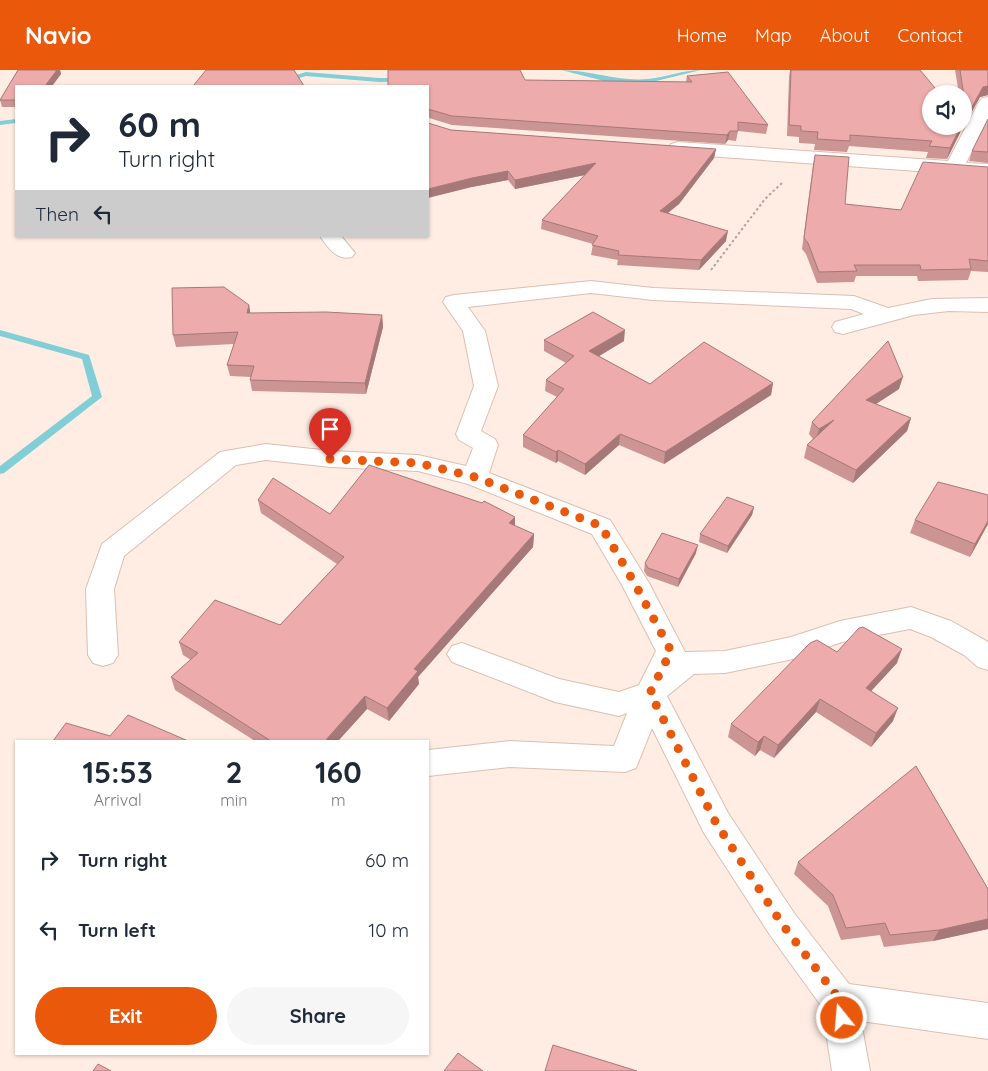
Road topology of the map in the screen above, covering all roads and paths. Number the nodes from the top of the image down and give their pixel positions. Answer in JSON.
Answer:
{"nodes":[{"id":1,"x":988,"y":102,"type":"edge"},
{"id":2,"x":665,"y":147,"type":"edge"},
{"id":3,"x":811,"y":157,"type":"junction"},
{"id":4,"x":954,"y":167,"type":"junction"},
{"id":5,"x":988,"y":170,"type":"edge"},
{"id":6,"x":331,"y":237,"type":"edge"},
{"id":7,"x":345,"y":253,"type":"dead end"},
{"id":8,"x":730,"y":297,"type":"junction"},
{"id":9,"x":985,"y":306,"type":"edge"},
{"id":10,"x":885,"y":314,"type":"junction"},
{"id":11,"x":843,"y":327,"type":"dead end"},
{"id":12,"x":475,"y":477,"type":"junction"},
{"id":13,"x":462,"y":654,"type":"dead end"},
{"id":14,"x":104,"y":655,"type":"dead end"},
{"id":15,"x":988,"y":659,"type":"edge"},
{"id":16,"x":650,"y":693,"type":"junction"},
{"id":17,"x":429,"y":763,"type":"edge"},
{"id":18,"x":840,"y":1000,"type":"junction"},
{"id":19,"x":988,"y":1021,"type":"edge"},
{"id":20,"x":851,"y":1071,"type":"edge"}],
"edges":[{"from":1,"to":4,"type":"street"},
{"from":2,"to":3,"type":"street"},
{"from":3,"to":4,"type":"street"},
{"from":3,"to":8,"type":"path"},
{"from":4,"to":5,"type":"street"},
{"from":6,"to":7,"type":"street"},
{"from":8,"to":10,"type":"street"},
{"from":8,"to":12,"type":"street"},
{"from":9,"to":10,"type":"street"},
{"from":10,"to":11,"type":"street"},
{"from":12,"to":14,"type":"street"},
{"from":12,"to":16,"type":"street"},
{"from":13,"to":16,"type":"street"},
{"from":15,"to":16,"type":"street"},
{"from":16,"to":17,"type":"street"},
{"from":16,"to":18,"type":"street"},
{"from":18,"to":19,"type":"street"},
{"from":18,"to":20,"type":"street"}]}
